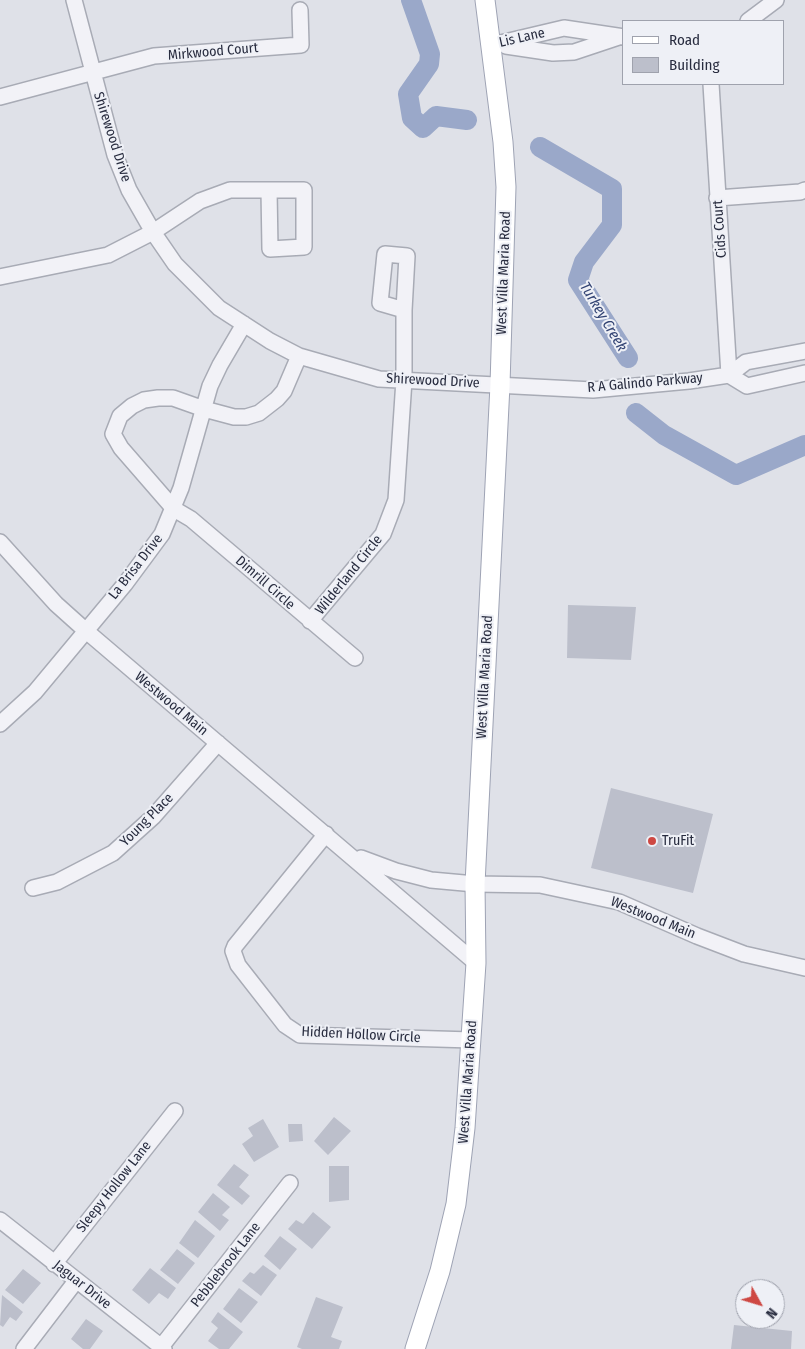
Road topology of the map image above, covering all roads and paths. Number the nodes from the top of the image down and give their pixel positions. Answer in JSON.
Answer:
{"nodes":[{"id":1,"x":74,"y":0,"type":"edge"},
{"id":2,"x":485,"y":0,"type":"edge"},
{"id":3,"x":776,"y":0,"type":"edge"},
{"id":4,"x":300,"y":10,"type":"dead end"},
{"id":5,"x":749,"y":20,"type":"edge"},
{"id":6,"x":621,"y":37,"type":"edge"},
{"id":7,"x":492,"y":45,"type":"junction"},
{"id":8,"x":92,"y":74,"type":"junction"},
{"id":9,"x":711,"y":85,"type":"edge"},
{"id":10,"x":0,"y":97,"type":"edge"},
{"id":11,"x":269,"y":190,"type":"dead end"},
{"id":12,"x":805,"y":190,"type":"edge"},
{"id":13,"x":717,"y":198,"type":"junction"},
{"id":14,"x":153,"y":232,"type":"junction"},
{"id":15,"x":0,"y":277,"type":"edge"},
{"id":16,"x":404,"y":310,"type":"dead end"},
{"id":17,"x":244,"y":324,"type":"junction"},
{"id":18,"x":805,"y":351,"type":"edge"},
{"id":19,"x":299,"y":356,"type":"junction"},
{"id":20,"x":805,"y":373,"type":"edge"},
{"id":21,"x":729,"y":375,"type":"junction"},
{"id":22,"x":404,"y":380,"type":"junction"},
{"id":23,"x":500,"y":385,"type":"junction"},
{"id":24,"x":204,"y":409,"type":"junction"},
{"id":25,"x":174,"y":509,"type":"junction"},
{"id":26,"x":0,"y":542,"type":"edge"},
{"id":27,"x":310,"y":621,"type":"junction"},
{"id":28,"x":85,"y":630,"type":"junction"},
{"id":29,"x":355,"y":658,"type":"dead end"},
{"id":30,"x":0,"y":724,"type":"edge"},
{"id":31,"x":218,"y":743,"type":"junction"},
{"id":32,"x":326,"y":834,"type":"junction"},
{"id":33,"x":352,"y":855,"type":"junction"},
{"id":34,"x":475,"y":884,"type":"junction"},
{"id":35,"x":33,"y":888,"type":"dead end"},
{"id":36,"x":476,"y":963,"type":"junction"},
{"id":37,"x":805,"y":968,"type":"edge"},
{"id":38,"x":472,"y":1040,"type":"junction"},
{"id":39,"x":174,"y":1111,"type":"dead end"},
{"id":40,"x":290,"y":1184,"type":"dead end"},
{"id":41,"x":0,"y":1220,"type":"edge"},
{"id":42,"x":54,"y":1264,"type":"junction"},
{"id":43,"x":76,"y":1281,"type":"junction"},
{"id":44,"x":163,"y":1348,"type":"edge"},
{"id":45,"x":24,"y":1349,"type":"edge"},
{"id":46,"x":415,"y":1349,"type":"edge"}],
"edges":[{"from":1,"to":8,"type":"street","name":"Shirewood Drive"},
{"from":2,"to":7,"type":"main road","name":"West Villa Maria Road"},
{"from":3,"to":5,"type":"street"},
{"from":4,"to":8,"type":"street","name":"Mirkwood Court"},
{"from":6,"to":7,"type":"street","name":"Lis Lane"},
{"from":6,"to":7,"type":"street","name":"Lis Lane"},
{"from":7,"to":23,"type":"main road","name":"West Villa Maria Road"},
{"from":8,"to":10,"type":"street"},
{"from":8,"to":14,"type":"street","name":"Shirewood Drive"},
{"from":9,"to":13,"type":"street","name":"Cids Court"},
{"from":11,"to":14,"type":"street"},
{"from":12,"to":13,"type":"street"},
{"from":13,"to":21,"type":"street","name":"Cids Court"},
{"from":14,"to":15,"type":"street"},
{"from":14,"to":17,"type":"street","name":"Shirewood Drive"},
{"from":16,"to":22,"type":"street","name":"Wilderland Circle"},
{"from":17,"to":19,"type":"street","name":"Shirewood Drive"},
{"from":17,"to":24,"type":"street","name":"La Brisa Drive"},
{"from":18,"to":21,"type":"street","name":"R A Galindo Parkway"},
{"from":19,"to":22,"type":"street","name":"Shirewood Drive"},
{"from":19,"to":24,"type":"street","name":"Dimrill Circle"},
{"from":20,"to":21,"type":"street"},
{"from":21,"to":23,"type":"street","name":"R A Galindo Parkway"},
{"from":22,"to":23,"type":"street","name":"Shirewood Drive"},
{"from":22,"to":27,"type":"street","name":"Wilderland Circle"},
{"from":23,"to":34,"type":"main road","name":"West Villa Maria Road"},
{"from":24,"to":25,"type":"street","name":"La Brisa Drive"},
{"from":24,"to":25,"type":"street","name":"Dimrill Circle"},
{"from":25,"to":27,"type":"street","name":"Dimrill Circle"},
{"from":25,"to":28,"type":"street","name":"La Brisa Drive"},
{"from":26,"to":28,"type":"street","name":"Westwood Main"},
{"from":27,"to":29,"type":"street","name":"Dimrill Circle"},
{"from":28,"to":30,"type":"street","name":"La Brisa Drive"},
{"from":28,"to":31,"type":"street","name":"Westwood Main"},
{"from":31,"to":32,"type":"street","name":"Westwood Main"},
{"from":31,"to":35,"type":"street","name":"Young Place"},
{"from":32,"to":33,"type":"street","name":"Westwood Main"},
{"from":32,"to":38,"type":"street","name":"Hidden Hollow Circle"},
{"from":33,"to":34,"type":"street","name":"Westwood Main"},
{"from":33,"to":36,"type":"street","name":"Westwood Main"},
{"from":34,"to":36,"type":"main road","name":"West Villa Maria Road"},
{"from":34,"to":37,"type":"street","name":"Westwood Main"},
{"from":36,"to":38,"type":"main road","name":"West Villa Maria Road"},
{"from":38,"to":46,"type":"main road","name":"West Villa Maria Road"},
{"from":39,"to":42,"type":"street","name":"Sleepy Hollow Lane"},
{"from":40,"to":44,"type":"street","name":"Pebblebrook Lane"},
{"from":41,"to":42,"type":"street","name":"Jaguar Drive"},
{"from":42,"to":43,"type":"street","name":"Jaguar Drive"},
{"from":43,"to":44,"type":"street","name":"Jaguar Drive"},
{"from":43,"to":45,"type":"street"}]}
